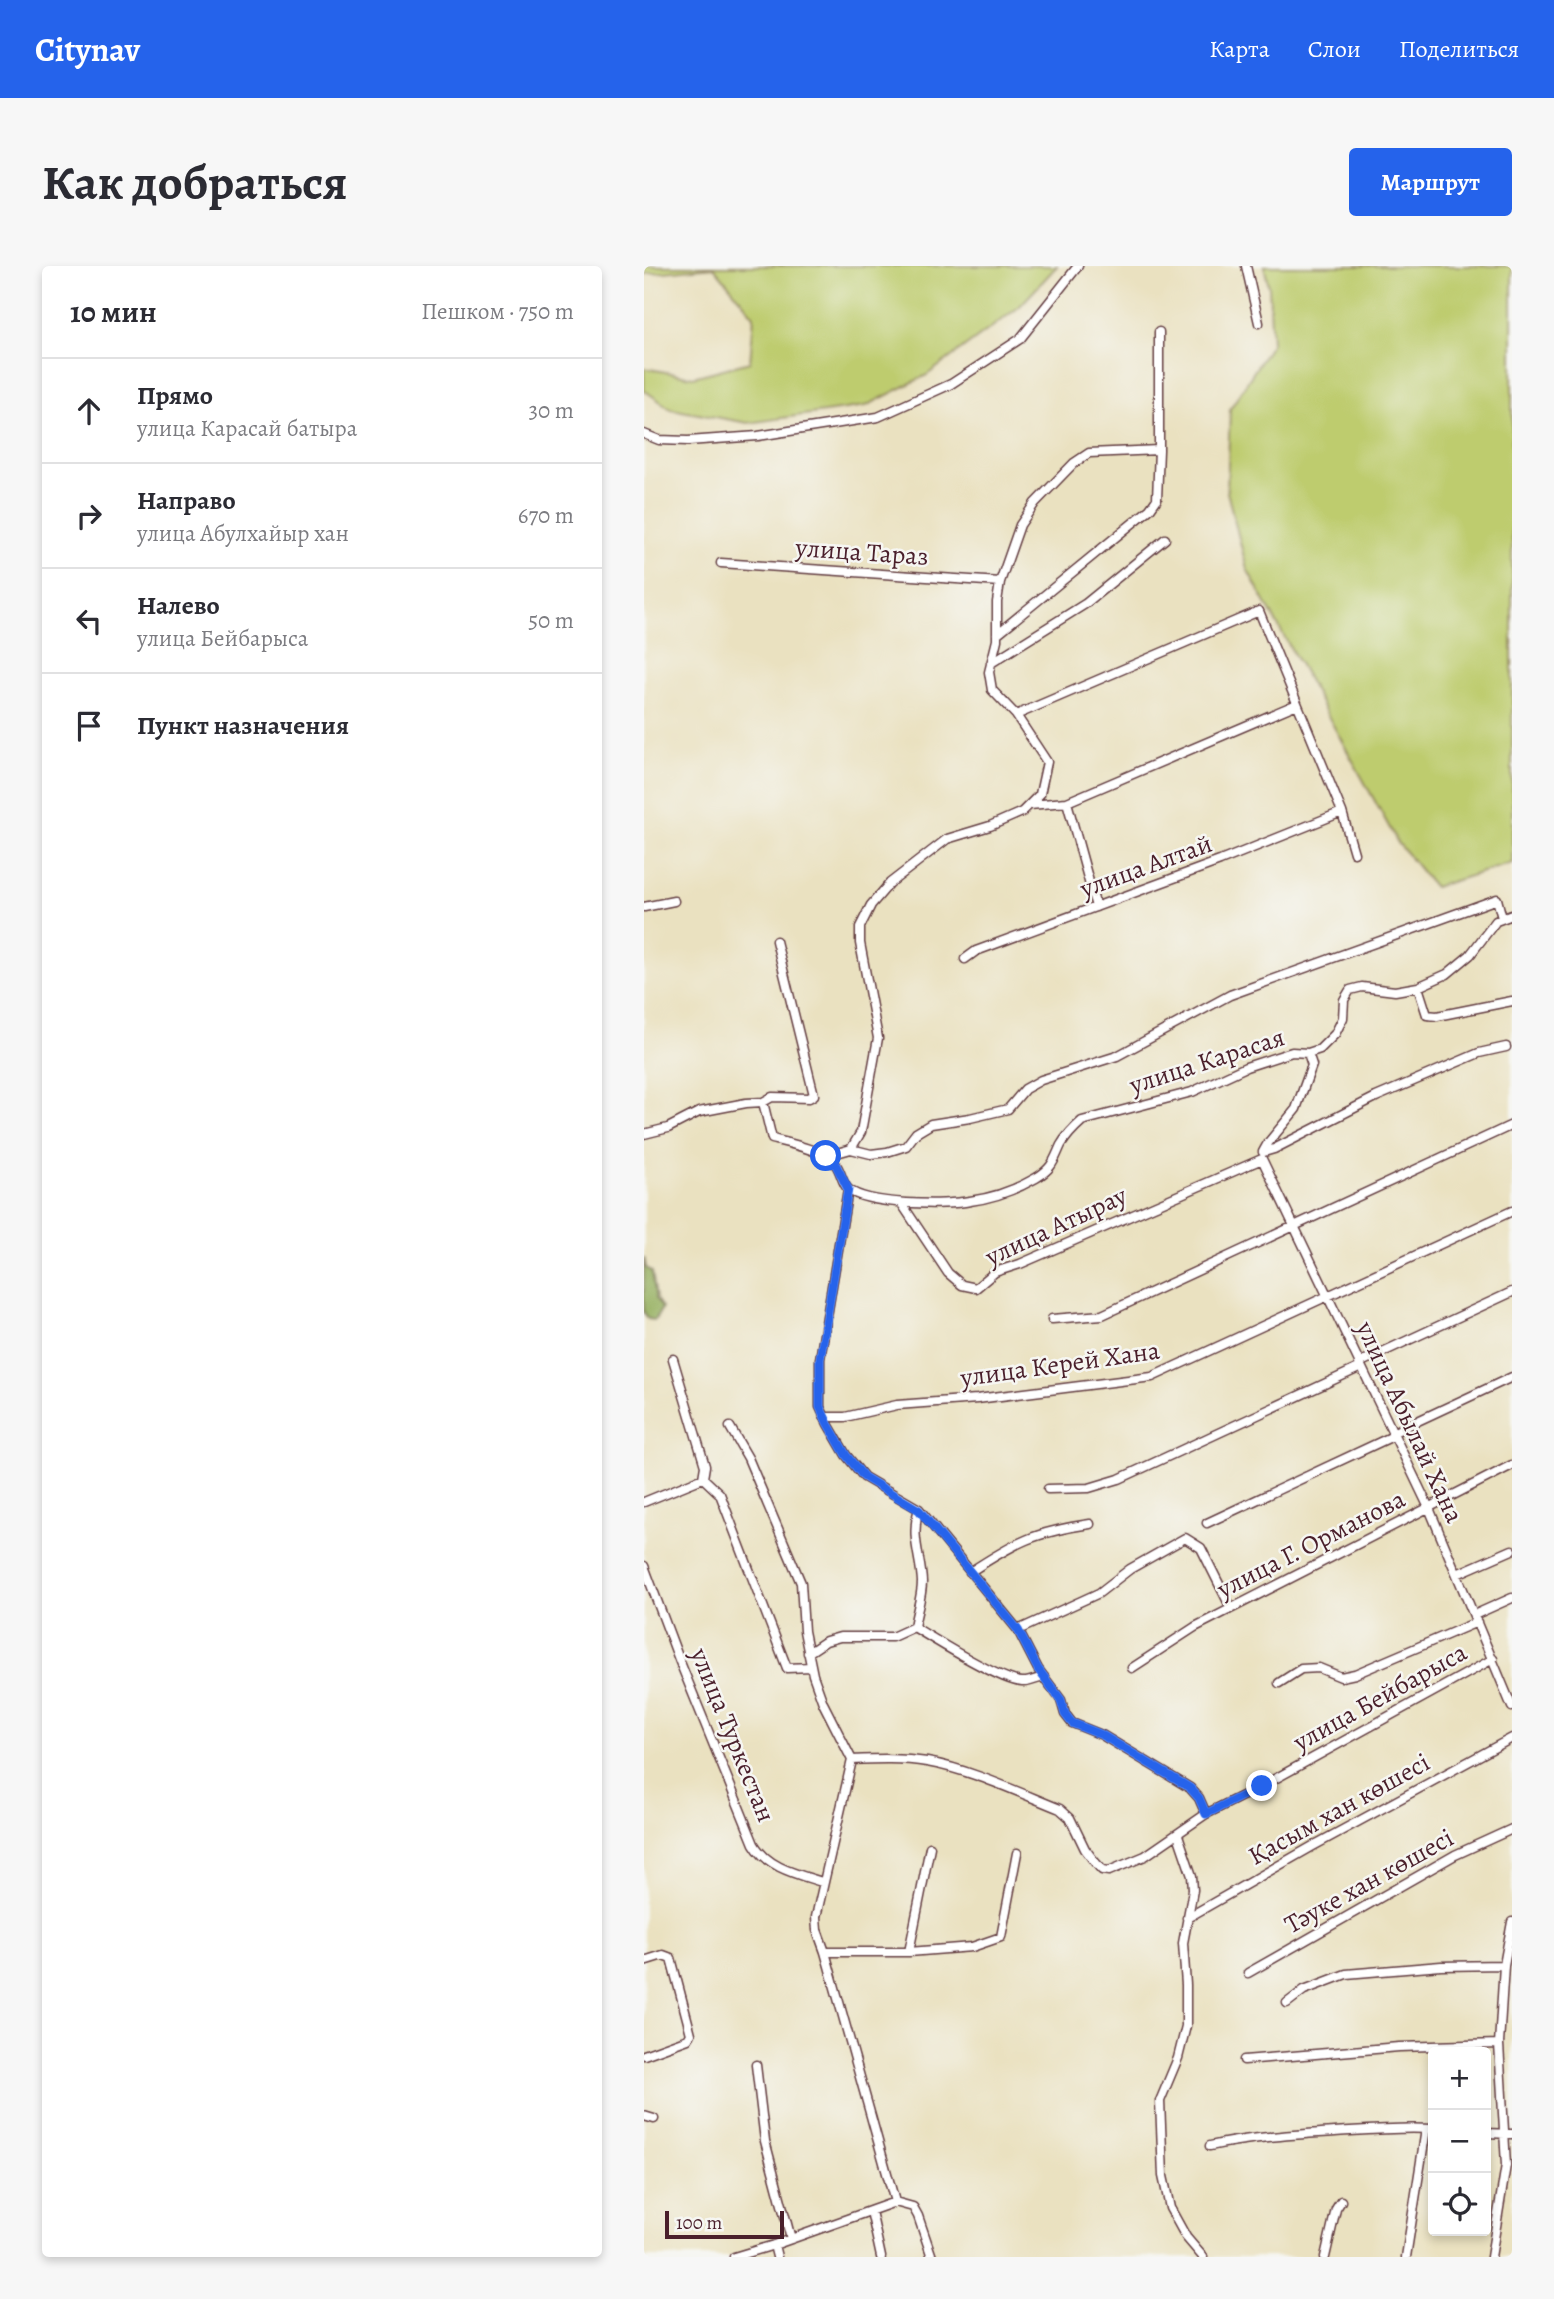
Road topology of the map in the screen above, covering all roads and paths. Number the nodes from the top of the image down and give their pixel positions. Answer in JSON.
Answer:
{"nodes":[{"id":1,"x":1078,"y":266,"type":"edge"},
{"id":2,"x":1246,"y":266,"type":"edge"},
{"id":3,"x":1259,"y":323,"type":"dead end"},
{"id":4,"x":1158,"y":332,"type":"dead end"},
{"id":5,"x":644,"y":434,"type":"edge"},
{"id":6,"x":1159,"y":450,"type":"junction"},
{"id":7,"x":1165,"y":539,"type":"dead end"},
{"id":8,"x":722,"y":563,"type":"dead end"},
{"id":9,"x":1000,"y":582,"type":"junction"},
{"id":10,"x":996,"y":634,"type":"junction"},
{"id":11,"x":991,"y":663,"type":"junction"},
{"id":12,"x":1297,"y":704,"type":"junction"},
{"id":13,"x":1016,"y":715,"type":"junction"},
{"id":14,"x":1067,"y":802,"type":"junction"},
{"id":15,"x":1029,"y":805,"type":"junction"},
{"id":16,"x":1342,"y":812,"type":"junction"},
{"id":17,"x":1354,"y":853,"type":"dead end"},
{"id":18,"x":674,"y":901,"type":"dead end"},
{"id":19,"x":644,"y":907,"type":"edge"},
{"id":20,"x":1096,"y":907,"type":"junction"},
{"id":21,"x":1512,"y":915,"type":"edge"},
{"id":22,"x":1502,"y":918,"type":"junction"},
{"id":23,"x":776,"y":941,"type":"dead end"},
{"id":24,"x":965,"y":959,"type":"dead end"},
{"id":25,"x":1418,"y":987,"type":"junction"},
{"id":26,"x":1512,"y":1001,"type":"edge"},
{"id":27,"x":1506,"y":1047,"type":"dead end"},
{"id":28,"x":1308,"y":1053,"type":"junction"},
{"id":29,"x":763,"y":1102,"type":"junction"},
{"id":30,"x":1512,"y":1125,"type":"edge"},
{"id":31,"x":644,"y":1134,"type":"edge"},
{"id":32,"x":851,"y":1149,"type":"junction"},
{"id":33,"x":1263,"y":1155,"type":"junction"},
{"id":34,"x":826,"y":1156,"type":"junction"},
{"id":35,"x":848,"y":1189,"type":"junction"},
{"id":36,"x":902,"y":1203,"type":"junction"},
{"id":37,"x":1512,"y":1211,"type":"edge"},
{"id":38,"x":1296,"y":1225,"type":"junction"},
{"id":39,"x":1512,"y":1292,"type":"edge"},
{"id":40,"x":1329,"y":1297,"type":"junction"},
{"id":41,"x":1052,"y":1320,"type":"dead end"},
{"id":42,"x":673,"y":1359,"type":"dead end"},
{"id":43,"x":1360,"y":1365,"type":"junction"},
{"id":44,"x":1512,"y":1377,"type":"edge"},
{"id":45,"x":825,"y":1417,"type":"junction"},
{"id":46,"x":730,"y":1426,"type":"dead end"},
{"id":47,"x":1392,"y":1435,"type":"junction"},
{"id":48,"x":1512,"y":1465,"type":"edge"},
{"id":49,"x":703,"y":1478,"type":"junction"},
{"id":50,"x":1048,"y":1489,"type":"dead end"},
{"id":51,"x":644,"y":1502,"type":"edge"},
{"id":52,"x":1429,"y":1508,"type":"junction"},
{"id":53,"x":919,"y":1510,"type":"junction"},
{"id":54,"x":1207,"y":1523,"type":"dead end"},
{"id":55,"x":1090,"y":1524,"type":"dead end"},
{"id":56,"x":1512,"y":1550,"type":"edge"},
{"id":57,"x":644,"y":1566,"type":"edge"},
{"id":58,"x":970,"y":1572,"type":"junction"},
{"id":59,"x":1457,"y":1574,"type":"junction"},
{"id":60,"x":1512,"y":1598,"type":"edge"},
{"id":61,"x":1231,"y":1608,"type":"junction"},
{"id":62,"x":1476,"y":1619,"type":"junction"},
{"id":63,"x":914,"y":1627,"type":"junction"},
{"id":64,"x":1018,"y":1630,"type":"junction"},
{"id":65,"x":808,"y":1653,"type":"junction"},
{"id":66,"x":1493,"y":1660,"type":"junction"},
{"id":67,"x":811,"y":1667,"type":"junction"},
{"id":68,"x":1132,"y":1668,"type":"dead end"},
{"id":69,"x":1044,"y":1677,"type":"junction"},
{"id":70,"x":1279,"y":1683,"type":"dead end"},
{"id":71,"x":1508,"y":1683,"type":"edge"},
{"id":72,"x":1512,"y":1707,"type":"edge"},
{"id":73,"x":1512,"y":1738,"type":"edge"},
{"id":74,"x":852,"y":1760,"type":"junction"},
{"id":75,"x":1206,"y":1814,"type":"junction"},
{"id":76,"x":1512,"y":1829,"type":"edge"},
{"id":77,"x":1178,"y":1835,"type":"junction"},
{"id":78,"x":930,"y":1847,"type":"dead end"},
{"id":79,"x":1017,"y":1853,"type":"dead end"},
{"id":80,"x":822,"y":1882,"type":"junction"},
{"id":81,"x":1186,"y":1918,"type":"junction"},
{"id":82,"x":1512,"y":1922,"type":"edge"},
{"id":83,"x":1509,"y":1949,"type":"edge"},
{"id":84,"x":825,"y":1952,"type":"junction"},
{"id":85,"x":909,"y":1952,"type":"junction"},
{"id":86,"x":644,"y":1961,"type":"edge"},
{"id":87,"x":1504,"y":1965,"type":"junction"},
{"id":88,"x":1248,"y":1973,"type":"dead end"},
{"id":89,"x":1512,"y":1988,"type":"edge"},
{"id":90,"x":1502,"y":1992,"type":"junction"},
{"id":91,"x":1287,"y":2003,"type":"dead end"},
{"id":92,"x":1499,"y":2044,"type":"junction"},
{"id":93,"x":644,"y":2055,"type":"edge"},
{"id":94,"x":1244,"y":2060,"type":"dead end"},
{"id":95,"x":756,"y":2065,"type":"dead end"},
{"id":96,"x":644,"y":2116,"type":"edge"},
{"id":97,"x":654,"y":2119,"type":"dead end"},
{"id":98,"x":1428,"y":2129,"type":"edge"},
{"id":99,"x":1428,"y":2135,"type":"edge"},
{"id":100,"x":1508,"y":2135,"type":"edge"},
{"id":101,"x":1210,"y":2146,"type":"dead end"},
{"id":102,"x":1341,"y":2201,"type":"dead end"},
{"id":103,"x":895,"y":2202,"type":"junction"},
{"id":104,"x":871,"y":2211,"type":"junction"},
{"id":105,"x":790,"y":2239,"type":"junction"},
{"id":106,"x":774,"y":2245,"type":"junction"},
{"id":107,"x":734,"y":2257,"type":"edge"},
{"id":108,"x":777,"y":2257,"type":"edge"},
{"id":109,"x":881,"y":2257,"type":"edge"},
{"id":110,"x":932,"y":2257,"type":"edge"},
{"id":111,"x":1203,"y":2257,"type":"edge"},
{"id":112,"x":1325,"y":2257,"type":"edge"},
{"id":113,"x":1406,"y":2257,"type":"edge"},
{"id":114,"x":1491,"y":2257,"type":"edge"}],
"edges":[{"from":1,"to":5,"type":"street"},
{"from":2,"to":3,"type":"street"},
{"from":4,"to":6,"type":"street"},
{"from":6,"to":9,"type":"street"},
{"from":6,"to":10,"type":"street"},
{"from":7,"to":11,"type":"street"},
{"from":8,"to":9,"type":"street","name":"улица Тараз"},
{"from":9,"to":10,"type":"street"},
{"from":10,"to":11,"type":"street"},
{"from":11,"to":13,"type":"street"},
{"from":12,"to":13,"type":"street"},
{"from":12,"to":14,"type":"street"},
{"from":12,"to":16,"type":"street"},
{"from":13,"to":15,"type":"street"},
{"from":14,"to":15,"type":"street"},
{"from":14,"to":20,"type":"street"},
{"from":15,"to":32,"type":"street"},
{"from":16,"to":17,"type":"street"},
{"from":16,"to":20,"type":"street","name":"улица Алтай"},
{"from":18,"to":19,"type":"street"},
{"from":20,"to":24,"type":"street","name":"улица Алтай"},
{"from":21,"to":22,"type":"street"},
{"from":22,"to":25,"type":"street"},
{"from":22,"to":32,"type":"street"},
{"from":23,"to":29,"type":"street"},
{"from":25,"to":26,"type":"street"},
{"from":25,"to":28,"type":"street"},
{"from":27,"to":33,"type":"street"},
{"from":28,"to":33,"type":"street"},
{"from":28,"to":36,"type":"street","name":"улица Карасая"},
{"from":29,"to":31,"type":"street"},
{"from":29,"to":34,"type":"street"},
{"from":30,"to":38,"type":"street"},
{"from":32,"to":34,"type":"street"},
{"from":33,"to":36,"type":"street","name":"улица Атырау"},
{"from":33,"to":38,"type":"street","name":"улица Абылай Хана"},
{"from":34,"to":35,"type":"street"},
{"from":35,"to":36,"type":"street","name":"улица Карасая"},
{"from":35,"to":45,"type":"street"},
{"from":37,"to":40,"type":"street","name":"улица Керей Хана"},
{"from":38,"to":40,"type":"street","name":"улица Абылай Хана"},
{"from":38,"to":41,"type":"street"},
{"from":39,"to":43,"type":"street"},
{"from":40,"to":43,"type":"street","name":"улица Абылай Хана"},
{"from":40,"to":45,"type":"street","name":"улица Керей Хана"},
{"from":42,"to":49,"type":"street"},
{"from":43,"to":47,"type":"street","name":"улица Абылай Хана"},
{"from":43,"to":50,"type":"street"},
{"from":44,"to":47,"type":"street"},
{"from":45,"to":53,"type":"street"},
{"from":46,"to":65,"type":"street"},
{"from":47,"to":52,"type":"street","name":"улица Абылай Хана"},
{"from":47,"to":54,"type":"street"},
{"from":48,"to":52,"type":"street","name":"улица Г. Орманова"},
{"from":49,"to":51,"type":"street"},
{"from":49,"to":67,"type":"street"},
{"from":52,"to":59,"type":"street","name":"улица Абылай Хана"},
{"from":52,"to":61,"type":"street","name":"улица Г. Орманова"},
{"from":53,"to":58,"type":"street"},
{"from":53,"to":63,"type":"street"},
{"from":55,"to":58,"type":"street"},
{"from":56,"to":59,"type":"street"},
{"from":57,"to":80,"type":"street","name":"улица Туркестан"},
{"from":58,"to":64,"type":"street"},
{"from":59,"to":62,"type":"street","name":"улица Абылай Хана"},
{"from":60,"to":62,"type":"street"},
{"from":61,"to":64,"type":"street"},
{"from":61,"to":68,"type":"street","name":"улица Г. Орманова"},
{"from":62,"to":66,"type":"street","name":"улица Абылай Хана"},
{"from":62,"to":70,"type":"street"},
{"from":63,"to":65,"type":"street"},
{"from":63,"to":69,"type":"street"},
{"from":64,"to":69,"type":"street"},
{"from":65,"to":67,"type":"street"},
{"from":66,"to":71,"type":"street","name":"улица Абылай Хана"},
{"from":66,"to":75,"type":"street","name":"улица Бейбарыса"},
{"from":67,"to":74,"type":"street"},
{"from":69,"to":75,"type":"street"},
{"from":71,"to":72,"type":"street","name":"улица Абылай Хана"},
{"from":73,"to":81,"type":"street","name":"Қасым хан көшесі"},
{"from":74,"to":77,"type":"street","name":"улица Бейбарыса"},
{"from":74,"to":80,"type":"street"},
{"from":75,"to":77,"type":"street","name":"улица Бейбарыса"},
{"from":76,"to":88,"type":"street","name":"Тәуке хан көшесі"},
{"from":77,"to":81,"type":"street"},
{"from":78,"to":85,"type":"street"},
{"from":79,"to":85,"type":"street"},
{"from":80,"to":84,"type":"street"},
{"from":81,"to":111,"type":"street"},
{"from":82,"to":83,"type":"street"},
{"from":83,"to":87,"type":"street"},
{"from":84,"to":85,"type":"street"},
{"from":84,"to":103,"type":"street"},
{"from":86,"to":93,"type":"street"},
{"from":87,"to":90,"type":"street"},
{"from":87,"to":91,"type":"street"},
{"from":89,"to":90,"type":"street"},
{"from":90,"to":92,"type":"street"},
{"from":92,"to":94,"type":"street"},
{"from":92,"to":100,"type":"street"},
{"from":95,"to":105,"type":"street"},
{"from":96,"to":97,"type":"street"},
{"from":98,"to":101,"type":"street"},
{"from":99,"to":113,"type":"street"},
{"from":100,"to":114,"type":"street"},
{"from":102,"to":112,"type":"street"},
{"from":103,"to":104,"type":"street"},
{"from":103,"to":110,"type":"street"},
{"from":104,"to":105,"type":"street"},
{"from":104,"to":109,"type":"street"},
{"from":105,"to":106,"type":"street"},
{"from":106,"to":107,"type":"street"},
{"from":106,"to":108,"type":"street"}]}
